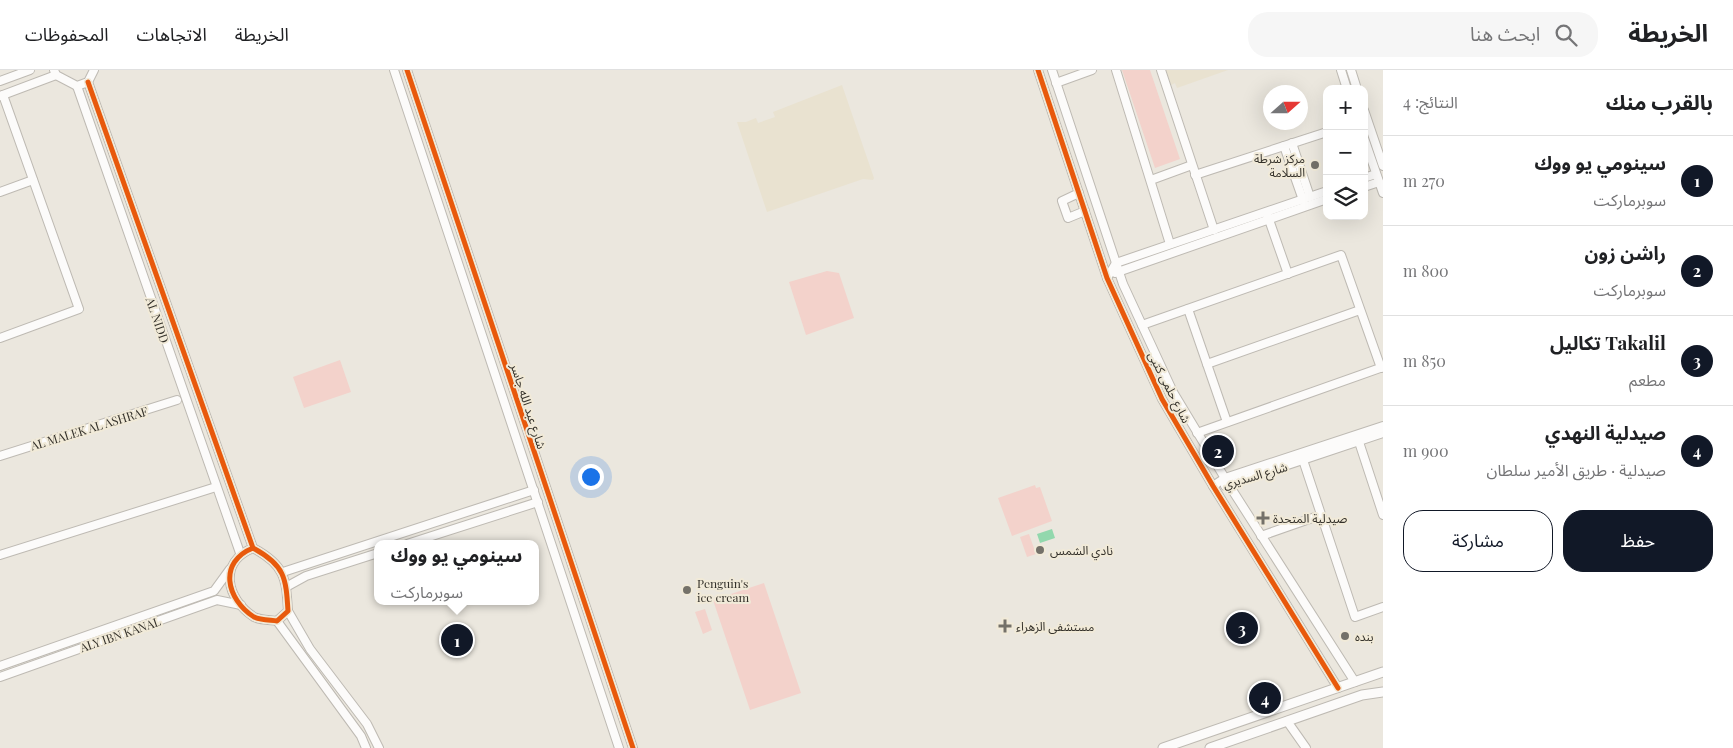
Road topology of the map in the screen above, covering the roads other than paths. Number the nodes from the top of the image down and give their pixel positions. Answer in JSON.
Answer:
{"nodes":[{"id":1,"x":30,"y":70,"type":"edge"},
{"id":2,"x":94,"y":70,"type":"edge"},
{"id":3,"x":394,"y":70,"type":"edge"},
{"id":4,"x":407,"y":70,"type":"edge"},
{"id":5,"x":1038,"y":70,"type":"edge"},
{"id":6,"x":1052,"y":70,"type":"edge"},
{"id":7,"x":1092,"y":70,"type":"edge"},
{"id":8,"x":1116,"y":70,"type":"edge"},
{"id":9,"x":1161,"y":70,"type":"edge"},
{"id":10,"x":1341,"y":70,"type":"edge"},
{"id":11,"x":1351,"y":70,"type":"edge"},
{"id":12,"x":55,"y":73,"type":"edge"},
{"id":13,"x":0,"y":81,"type":"edge"},
{"id":14,"x":88,"y":82,"type":"junction"},
{"id":15,"x":1056,"y":83,"type":"junction"},
{"id":16,"x":1347,"y":85,"type":"edge"},
{"id":17,"x":1356,"y":85,"type":"edge"},
{"id":18,"x":77,"y":86,"type":"junction"},
{"id":19,"x":2,"y":95,"type":"edge"},
{"id":20,"x":1368,"y":122,"type":"edge"},
{"id":21,"x":426,"y":125,"type":"junction"},
{"id":22,"x":414,"y":128,"type":"junction"},
{"id":23,"x":1323,"y":133,"type":"edge"},
{"id":24,"x":1288,"y":145,"type":"junction"},
{"id":25,"x":1368,"y":149,"type":"edge"},
{"id":26,"x":1192,"y":166,"type":"junction"},
{"id":27,"x":1383,"y":166,"type":"edge"},
{"id":28,"x":1196,"y":176,"type":"junction"},
{"id":29,"x":1368,"y":178,"type":"edge"},
{"id":30,"x":1378,"y":178,"type":"junction"},
{"id":31,"x":33,"y":180,"type":"junction"},
{"id":32,"x":1152,"y":180,"type":"junction"},
{"id":33,"x":1368,"y":184,"type":"edge"},
{"id":34,"x":0,"y":192,"type":"edge"},
{"id":35,"x":1323,"y":192,"type":"edge"},
{"id":36,"x":1079,"y":193,"type":"junction"},
{"id":37,"x":1383,"y":193,"type":"edge"},
{"id":38,"x":1307,"y":198,"type":"junction"},
{"id":39,"x":1323,"y":200,"type":"edge"},
{"id":40,"x":1085,"y":211,"type":"junction"},
{"id":41,"x":1267,"y":216,"type":"junction"},
{"id":42,"x":1214,"y":230,"type":"junction"},
{"id":43,"x":1170,"y":244,"type":"junction"},
{"id":44,"x":1118,"y":267,"type":"junction"},
{"id":45,"x":1288,"y":274,"type":"junction"},
{"id":46,"x":1107,"y":278,"type":"junction"},
{"id":47,"x":1188,"y":309,"type":"junction"},
{"id":48,"x":1360,"y":310,"type":"junction"},
{"id":49,"x":1142,"y":325,"type":"junction"},
{"id":50,"x":0,"y":337,"type":"edge"},
{"id":51,"x":1207,"y":364,"type":"junction"},
{"id":52,"x":1382,"y":368,"type":"edge"},
{"id":53,"x":177,"y":400,"type":"dead end"},
{"id":54,"x":1227,"y":422,"type":"junction"},
{"id":55,"x":1383,"y":426,"type":"edge"},
{"id":56,"x":1198,"y":432,"type":"junction"},
{"id":57,"x":1383,"y":433,"type":"edge"},
{"id":58,"x":1359,"y":442,"type":"junction"},
{"id":59,"x":0,"y":456,"type":"edge"},
{"id":60,"x":1303,"y":460,"type":"junction"},
{"id":61,"x":1227,"y":482,"type":"junction"},
{"id":62,"x":1213,"y":486,"type":"junction"},
{"id":63,"x":216,"y":487,"type":"junction"},
{"id":64,"x":534,"y":490,"type":"junction"},
{"id":65,"x":1380,"y":495,"type":"edge"},
{"id":66,"x":538,"y":502,"type":"junction"},
{"id":67,"x":1383,"y":515,"type":"edge"},
{"id":68,"x":1322,"y":516,"type":"junction"},
{"id":69,"x":1261,"y":536,"type":"junction"},
{"id":70,"x":381,"y":540,"type":"edge"},
{"id":71,"x":419,"y":540,"type":"edge"},
{"id":72,"x":374,"y":542,"type":"edge"},
{"id":73,"x":253,"y":548,"type":"junction"},
{"id":74,"x":240,"y":553,"type":"junction"},
{"id":75,"x":374,"y":554,"type":"edge"},
{"id":76,"x":0,"y":555,"type":"edge"},
{"id":77,"x":230,"y":569,"type":"junction"},
{"id":78,"x":283,"y":572,"type":"junction"},
{"id":79,"x":286,"y":587,"type":"junction"},
{"id":80,"x":579,"y":587,"type":"junction"},
{"id":81,"x":568,"y":592,"type":"junction"},
{"id":82,"x":241,"y":605,"type":"junction"},
{"id":83,"x":1383,"y":607,"type":"edge"},
{"id":84,"x":288,"y":611,"type":"junction"},
{"id":85,"x":144,"y":615,"type":"junction"},
{"id":86,"x":277,"y":621,"type":"junction"},
{"id":87,"x":147,"y":625,"type":"junction"},
{"id":88,"x":314,"y":654,"type":"junction"},
{"id":89,"x":305,"y":660,"type":"junction"},
{"id":90,"x":0,"y":666,"type":"edge"},
{"id":91,"x":1383,"y":672,"type":"edge"},
{"id":92,"x":0,"y":677,"type":"edge"},
{"id":93,"x":1355,"y":682,"type":"junction"},
{"id":94,"x":1338,"y":688,"type":"junction"},
{"id":95,"x":1383,"y":692,"type":"edge"},
{"id":96,"x":349,"y":701,"type":"junction"},
{"id":97,"x":340,"y":708,"type":"junction"},
{"id":98,"x":1287,"y":721,"type":"junction"},
{"id":99,"x":376,"y":747,"type":"edge"},
{"id":100,"x":366,"y":748,"type":"edge"},
{"id":101,"x":619,"y":748,"type":"edge"},
{"id":102,"x":633,"y":748,"type":"edge"},
{"id":103,"x":1163,"y":748,"type":"edge"},
{"id":104,"x":1210,"y":748,"type":"edge"},
{"id":105,"x":1306,"y":748,"type":"edge"}],
"edges":[{"from":1,"to":13,"type":"street"},
{"from":2,"to":14,"type":"street"},
{"from":3,"to":22,"type":"street","name":"شارع عبد الله جاسر"},
{"from":4,"to":21,"type":"street","name":"شارع عبد الله جاسر"},
{"from":5,"to":36,"type":"street","name":"شارع حلمى كتبى"},
{"from":6,"to":15,"type":"street","name":"شارع حلمى كتبى"},
{"from":7,"to":15,"type":"street"},
{"from":8,"to":32,"type":"street"},
{"from":9,"to":26,"type":"street"},
{"from":10,"to":16,"type":"street"},
{"from":11,"to":17,"type":"street"},
{"from":12,"to":18,"type":"street"},
{"from":12,"to":19,"type":"street"},
{"from":14,"to":18,"type":"street"},
{"from":14,"to":73,"type":"street"},
{"from":15,"to":44,"type":"street","name":"شارع حلمى كتبى"},
{"from":18,"to":63,"type":"street","name":"AL NIDD"},
{"from":19,"to":31,"type":"street"},
{"from":20,"to":27,"type":"street"},
{"from":21,"to":22,"type":"street"},
{"from":21,"to":80,"type":"street","name":"شارع عبد الله جاسر"},
{"from":22,"to":64,"type":"street","name":"شارع عبد الله جاسر"},
{"from":23,"to":24,"type":"street"},
{"from":24,"to":28,"type":"street"},
{"from":24,"to":38,"type":"street"},
{"from":25,"to":30,"type":"street"},
{"from":26,"to":28,"type":"street"},
{"from":26,"to":32,"type":"street"},
{"from":28,"to":42,"type":"street"},
{"from":29,"to":30,"type":"street"},
{"from":30,"to":33,"type":"street"},
{"from":30,"to":37,"type":"street"},
{"from":31,"to":34,"type":"street"},
{"from":31,"to":50,"type":"street"},
{"from":32,"to":43,"type":"street"},
{"from":35,"to":38,"type":"street"},
{"from":36,"to":40,"type":"street","name":"شارع حلمى كتبى"},
{"from":36,"to":40,"type":"street"},
{"from":38,"to":41,"type":"street"},
{"from":39,"to":41,"type":"street"},
{"from":40,"to":46,"type":"street","name":"شارع حلمى كتبى"},
{"from":41,"to":42,"type":"street"},
{"from":41,"to":44,"type":"street"},
{"from":41,"to":45,"type":"street"},
{"from":42,"to":43,"type":"street"},
{"from":43,"to":44,"type":"street"},
{"from":44,"to":46,"type":"street"},
{"from":44,"to":49,"type":"street","name":"شارع حلمى كتبى"},
{"from":45,"to":47,"type":"street"},
{"from":45,"to":48,"type":"street"},
{"from":46,"to":62,"type":"street","name":"شارع حلمى كتبى"},
{"from":47,"to":49,"type":"street"},
{"from":47,"to":51,"type":"street"},
{"from":48,"to":51,"type":"street"},
{"from":48,"to":52,"type":"street"},
{"from":49,"to":56,"type":"street","name":"شارع حلمى كتبى"},
{"from":51,"to":54,"type":"street"},
{"from":52,"to":54,"type":"street"},
{"from":53,"to":59,"type":"street","name":"AL MALEK AL ASHRAF"},
{"from":54,"to":56,"type":"street"},
{"from":55,"to":61,"type":"street","name":"شارع السديري"},
{"from":56,"to":61,"type":"street","name":"شارع حلمى كتبى"},
{"from":57,"to":58,"type":"street","name":"شارع السديري"},
{"from":58,"to":60,"type":"street","name":"شارع السديري"},
{"from":58,"to":65,"type":"street"},
{"from":60,"to":61,"type":"street","name":"شارع السديري"},
{"from":60,"to":68,"type":"street"},
{"from":61,"to":62,"type":"street","name":"شارع السديري"},
{"from":61,"to":69,"type":"street","name":"شارع حلمى كتبى"},
{"from":62,"to":94,"type":"street","name":"شارع حلمى كتبى"},
{"from":63,"to":74,"type":"street","name":"AL NIDD"},
{"from":63,"to":76,"type":"street"},
{"from":64,"to":66,"type":"street","name":"شارع عبد الله جاسر"},
{"from":64,"to":70,"type":"street"},
{"from":65,"to":67,"type":"street"},
{"from":66,"to":71,"type":"street"},
{"from":66,"to":81,"type":"street","name":"شارع عبد الله جاسر"},
{"from":68,"to":69,"type":"street"},
{"from":68,"to":83,"type":"street"},
{"from":69,"to":93,"type":"street","name":"شارع حلمى كتبى"},
{"from":72,"to":78,"type":"street"},
{"from":73,"to":74,"type":"street"},
{"from":73,"to":78,"type":"street"},
{"from":74,"to":77,"type":"street"},
{"from":75,"to":79,"type":"street"},
{"from":77,"to":82,"type":"street"},
{"from":77,"to":85,"type":"street"},
{"from":78,"to":79,"type":"street"},
{"from":79,"to":84,"type":"street"},
{"from":80,"to":81,"type":"street"},
{"from":80,"to":102,"type":"street","name":"شارع عبد الله جاسر"},
{"from":81,"to":101,"type":"street","name":"شارع عبد الله جاسر"},
{"from":82,"to":86,"type":"street"},
{"from":82,"to":87,"type":"street","name":"ALY IBN KANAL"},
{"from":84,"to":86,"type":"street"},
{"from":84,"to":88,"type":"street"},
{"from":85,"to":87,"type":"street"},
{"from":85,"to":90,"type":"street"},
{"from":86,"to":89,"type":"street"},
{"from":87,"to":92,"type":"street","name":"ALY IBN KANAL"},
{"from":88,"to":89,"type":"street"},
{"from":88,"to":96,"type":"street"},
{"from":89,"to":97,"type":"street"},
{"from":91,"to":93,"type":"main road"},
{"from":93,"to":94,"type":"main road"},
{"from":94,"to":103,"type":"main road"},
{"from":95,"to":98,"type":"main road"},
{"from":96,"to":97,"type":"street"},
{"from":96,"to":99,"type":"street"},
{"from":97,"to":100,"type":"street"},
{"from":98,"to":104,"type":"main road"},
{"from":98,"to":105,"type":"street"}]}
